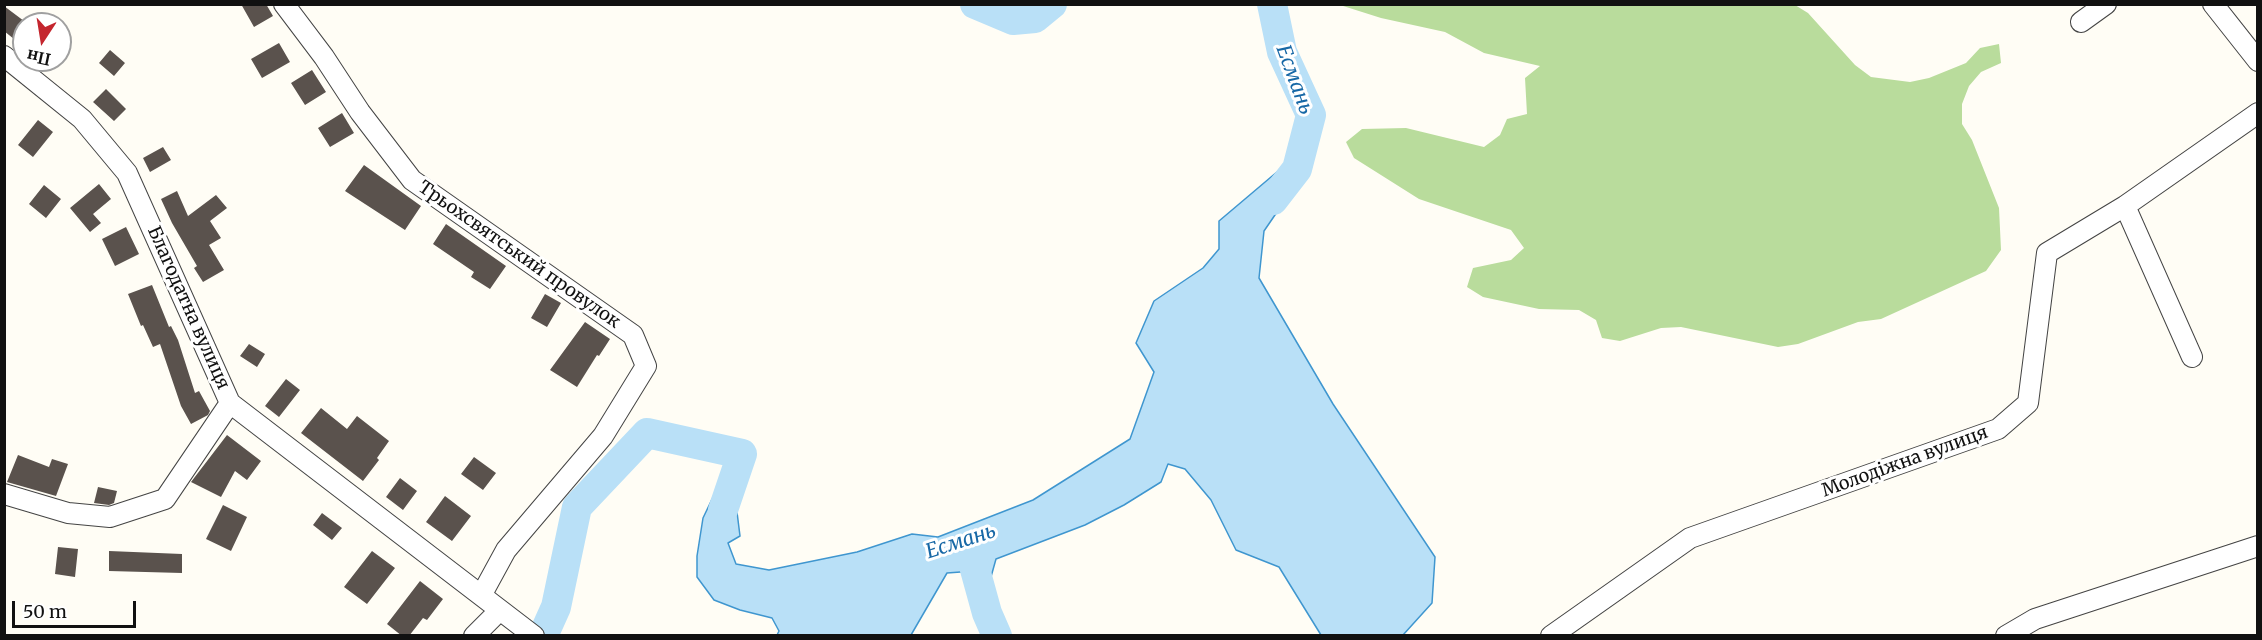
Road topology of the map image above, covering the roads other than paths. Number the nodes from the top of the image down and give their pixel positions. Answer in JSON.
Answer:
{"nodes":[{"id":1,"x":284,"y":4,"type":"edge"},
{"id":2,"x":2106,"y":4,"type":"edge"},
{"id":3,"x":2213,"y":4,"type":"edge"},
{"id":4,"x":2081,"y":22,"type":"dead end"},
{"id":5,"x":4,"y":56,"type":"edge"},
{"id":6,"x":2258,"y":61,"type":"edge"},
{"id":7,"x":2258,"y":113,"type":"edge"},
{"id":8,"x":2125,"y":206,"type":"junction"},
{"id":9,"x":2192,"y":357,"type":"dead end"},
{"id":10,"x":230,"y":403,"type":"junction"},
{"id":11,"x":4,"y":494,"type":"edge"},
{"id":12,"x":2258,"y":546,"type":"edge"},
{"id":13,"x":482,"y":594,"type":"junction"},
{"id":14,"x":508,"y":616,"type":"junction"},
{"id":15,"x":474,"y":636,"type":"edge"},
{"id":16,"x":534,"y":636,"type":"edge"},
{"id":17,"x":1551,"y":636,"type":"edge"},
{"id":18,"x":2006,"y":636,"type":"edge"}],
"edges":[{"from":1,"to":13,"type":"street","name":"Трьохсвятський провулок"},
{"from":2,"to":4,"type":"street"},
{"from":3,"to":6,"type":"street"},
{"from":5,"to":10,"type":"street","name":"Благодатна вулиця"},
{"from":7,"to":8,"type":"street","name":"Молодіжна вулиця"},
{"from":8,"to":9,"type":"street"},
{"from":8,"to":17,"type":"street","name":"Молодіжна вулиця"},
{"from":10,"to":11,"type":"street"},
{"from":10,"to":13,"type":"street","name":"Благодатна вулиця"},
{"from":12,"to":18,"type":"street"},
{"from":13,"to":14,"type":"street","name":"Благодатна вулиця"},
{"from":14,"to":15,"type":"street"},
{"from":14,"to":16,"type":"street","name":"Благодатна вулиця"}]}
